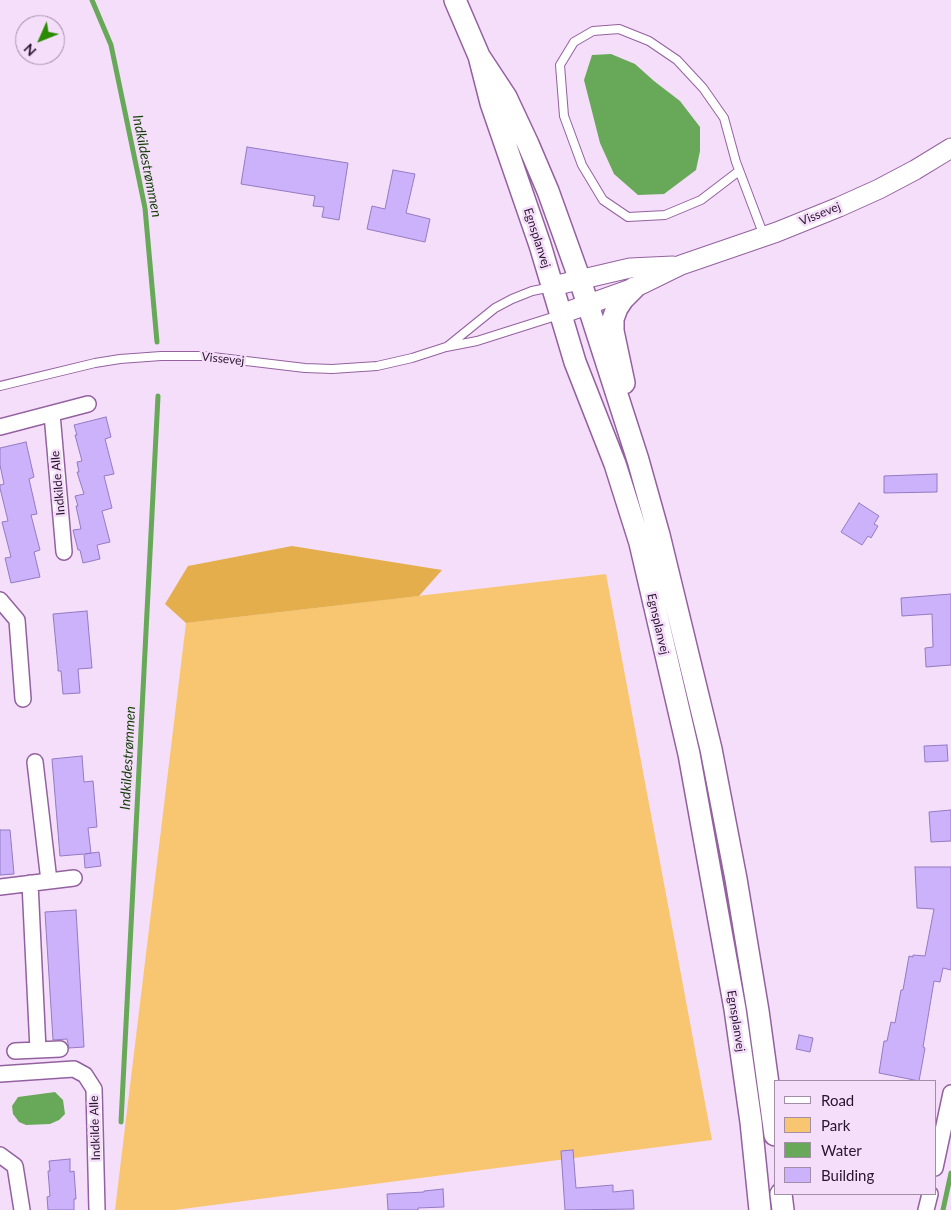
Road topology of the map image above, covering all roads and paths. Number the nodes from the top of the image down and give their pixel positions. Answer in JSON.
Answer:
{"nodes":[{"id":1,"x":455,"y":0,"type":"edge"},
{"id":2,"x":480,"y":56,"type":"junction"},
{"id":3,"x":951,"y":148,"type":"edge"},
{"id":4,"x":739,"y":171,"type":"junction"},
{"id":5,"x":764,"y":236,"type":"junction"},
{"id":6,"x":681,"y":265,"type":"junction"},
{"id":7,"x":566,"y":283,"type":"junction"},
{"id":8,"x":634,"y":288,"type":"junction"},
{"id":9,"x":588,"y":305,"type":"junction"},
{"id":10,"x":561,"y":314,"type":"junction"},
{"id":11,"x":446,"y":347,"type":"junction"},
{"id":12,"x":0,"y":386,"type":"edge"},
{"id":13,"x":88,"y":404,"type":"dead end"},
{"id":14,"x":52,"y":414,"type":"junction"},
{"id":15,"x":0,"y":426,"type":"edge"},
{"id":16,"x":638,"y":460,"type":"junction"},
{"id":17,"x":64,"y":552,"type":"dead end"},
{"id":18,"x":0,"y":600,"type":"edge"},
{"id":19,"x":23,"y":699,"type":"dead end"},
{"id":20,"x":35,"y":762,"type":"dead end"},
{"id":21,"x":74,"y":878,"type":"dead end"},
{"id":22,"x":49,"y":881,"type":"junction"},
{"id":23,"x":30,"y":883,"type":"junction"},
{"id":24,"x":0,"y":887,"type":"edge"},
{"id":25,"x":60,"y":1049,"type":"dead end"},
{"id":26,"x":38,"y":1050,"type":"junction"},
{"id":27,"x":16,"y":1051,"type":"dead end"},
{"id":28,"x":0,"y":1074,"type":"edge"},
{"id":29,"x":951,"y":1093,"type":"edge"},
{"id":30,"x":774,"y":1128,"type":"edge"},
{"id":31,"x":0,"y":1155,"type":"edge"},
{"id":32,"x":936,"y":1163,"type":"edge"},
{"id":33,"x":782,"y":1195,"type":"edge"},
{"id":34,"x":930,"y":1195,"type":"edge"},
{"id":35,"x":22,"y":1210,"type":"edge"},
{"id":36,"x":97,"y":1210,"type":"edge"},
{"id":37,"x":760,"y":1210,"type":"edge"},
{"id":38,"x":783,"y":1210,"type":"edge"},
{"id":39,"x":926,"y":1210,"type":"edge"}],
"edges":[{"from":1,"to":2,"type":"main road","name":"Egnsplanvej"},
{"from":2,"to":7,"type":"main road","name":"Egnsplanvej"},
{"from":2,"to":7,"type":"main road","name":"Egnsplanvej"},
{"from":3,"to":5,"type":"street","name":"Vissevej"},
{"from":4,"to":4,"type":"lane"},
{"from":4,"to":5,"type":"lane"},
{"from":5,"to":6,"type":"street","name":"Vissevej"},
{"from":6,"to":7,"type":"street","name":"Vissevej"},
{"from":6,"to":8,"type":"street","name":"Vissevej"},
{"from":7,"to":9,"type":"main road","name":"Egnsplanvej"},
{"from":7,"to":10,"type":"main road","name":"Egnsplanvej"},
{"from":7,"to":11,"type":"lane","name":"Vissevej"},
{"from":8,"to":9,"type":"street","name":"Vissevej"},
{"from":8,"to":16,"type":"main road"},
{"from":9,"to":10,"type":"street","name":"Vissevej"},
{"from":9,"to":16,"type":"main road","name":"Egnsplanvej"},
{"from":10,"to":11,"type":"lane","name":"Vissevej"},
{"from":10,"to":37,"type":"main road","name":"Egnsplanvej"},
{"from":11,"to":12,"type":"lane","name":"Vissevej"},
{"from":13,"to":14,"type":"street"},
{"from":14,"to":15,"type":"street"},
{"from":14,"to":17,"type":"street","name":"Indkilde Alle"},
{"from":16,"to":30,"type":"main road","name":"Egnsplanvej"},
{"from":18,"to":19,"type":"street"},
{"from":20,"to":22,"type":"street"},
{"from":21,"to":22,"type":"street"},
{"from":22,"to":23,"type":"street"},
{"from":23,"to":24,"type":"street"},
{"from":23,"to":26,"type":"street"},
{"from":25,"to":26,"type":"street"},
{"from":26,"to":27,"type":"street"},
{"from":28,"to":36,"type":"street","name":"Indkilde Alle"},
{"from":29,"to":32,"type":"street"},
{"from":31,"to":35,"type":"street"},
{"from":33,"to":38,"type":"main road"},
{"from":34,"to":39,"type":"street"}]}
